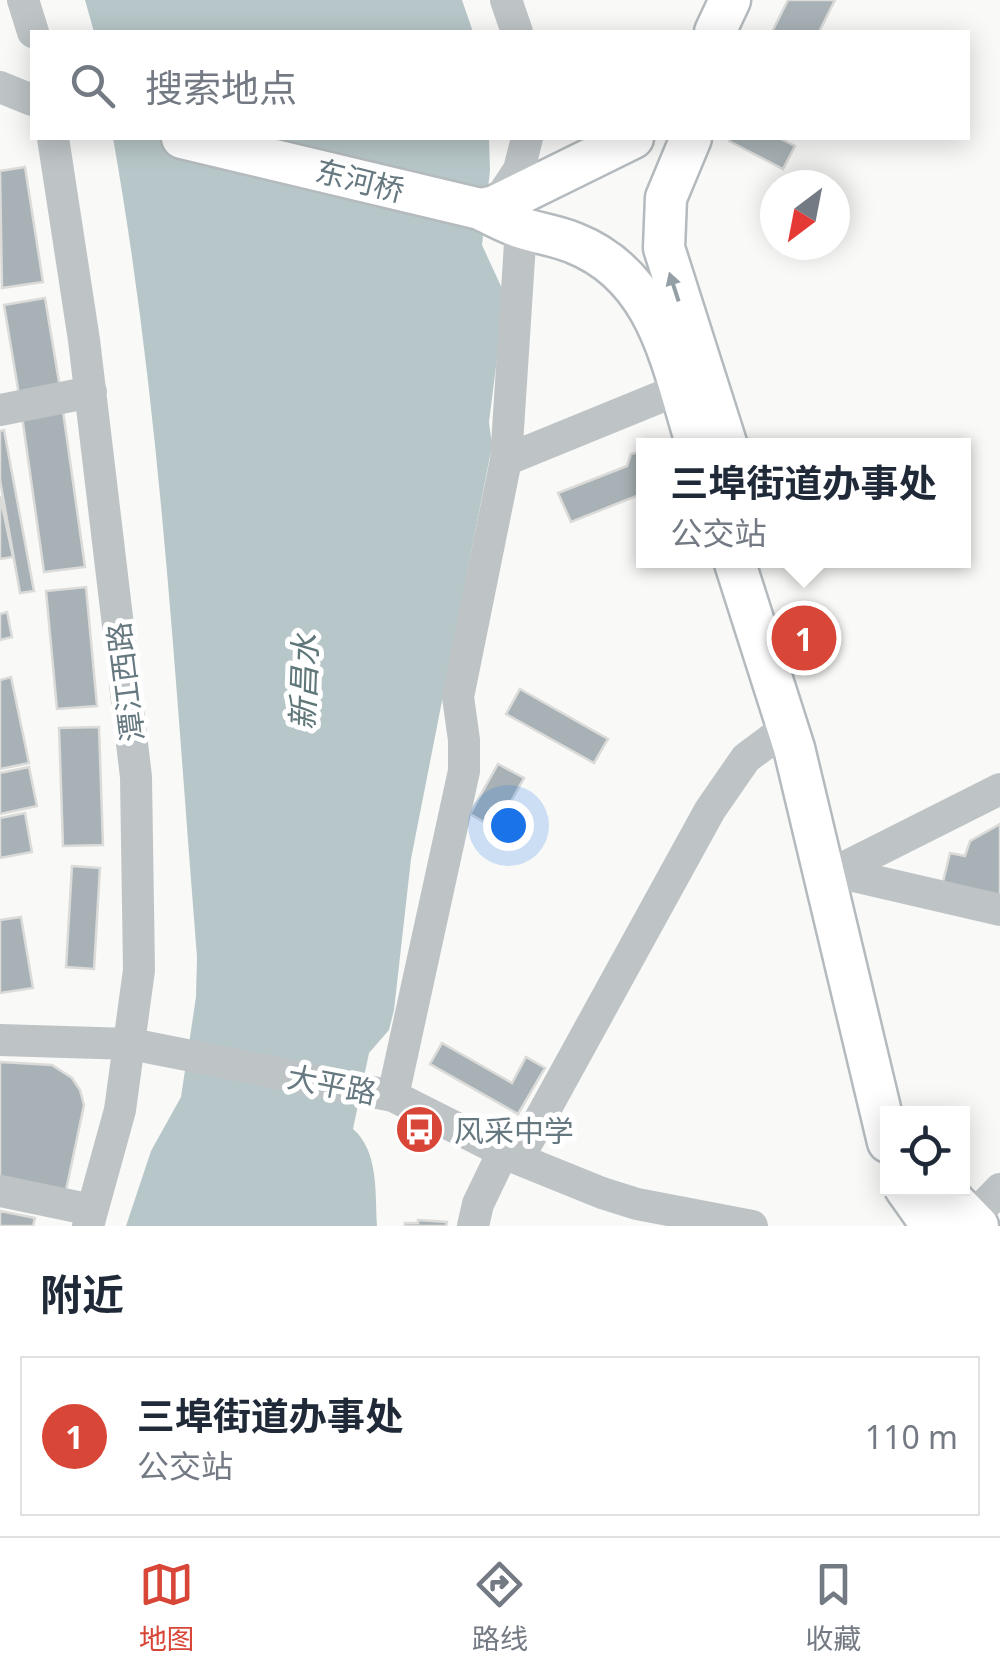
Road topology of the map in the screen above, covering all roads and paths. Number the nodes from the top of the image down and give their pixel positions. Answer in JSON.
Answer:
{"nodes":[{"id":1,"x":23,"y":0,"type":"edge"},
{"id":2,"x":730,"y":0,"type":"edge"},
{"id":3,"x":757,"y":0,"type":"edge"},
{"id":4,"x":32,"y":30,"type":"edge"},
{"id":5,"x":716,"y":30,"type":"edge"},
{"id":6,"x":743,"y":30,"type":"edge"},
{"id":7,"x":0,"y":87,"type":"edge"},
{"id":8,"x":30,"y":102,"type":"edge"},
{"id":9,"x":30,"y":103,"type":"edge"},
{"id":10,"x":0,"y":108,"type":"edge"},
{"id":11,"x":53,"y":140,"type":"edge"},
{"id":12,"x":190,"y":140,"type":"edge"},
{"id":13,"x":526,"y":140,"type":"edge"},
{"id":14,"x":628,"y":140,"type":"edge"},
{"id":15,"x":690,"y":140,"type":"edge"},
{"id":16,"x":584,"y":162,"type":"junction"},
{"id":17,"x":664,"y":214,"type":"junction"},
{"id":18,"x":499,"y":215,"type":"junction"},
{"id":19,"x":680,"y":389,"type":"junction"},
{"id":20,"x":90,"y":392,"type":"junction"},
{"id":21,"x":0,"y":410,"type":"edge"},
{"id":22,"x":695,"y":438,"type":"edge"},
{"id":23,"x":725,"y":438,"type":"edge"},
{"id":24,"x":506,"y":460,"type":"junction"},
{"id":25,"x":737,"y":568,"type":"edge"},
{"id":26,"x":765,"y":568,"type":"edge"},
{"id":27,"x":788,"y":727,"type":"junction"},
{"id":28,"x":1000,"y":790,"type":"edge"},
{"id":29,"x":848,"y":870,"type":"junction"},
{"id":30,"x":1000,"y":910,"type":"edge"},
{"id":31,"x":0,"y":1040,"type":"edge"},
{"id":32,"x":131,"y":1044,"type":"junction"},
{"id":33,"x":393,"y":1096,"type":"junction"},
{"id":34,"x":904,"y":1106,"type":"edge"},
{"id":35,"x":880,"y":1109,"type":"edge"},
{"id":36,"x":511,"y":1156,"type":"junction"},
{"id":37,"x":1000,"y":1189,"type":"edge"},
{"id":38,"x":0,"y":1191,"type":"edge"},
{"id":39,"x":911,"y":1196,"type":"edge"},
{"id":40,"x":949,"y":1196,"type":"edge"},
{"id":41,"x":90,"y":1218,"type":"edge"},
{"id":42,"x":974,"y":1223,"type":"edge"},
{"id":43,"x":473,"y":1226,"type":"edge"},
{"id":44,"x":752,"y":1226,"type":"edge"},
{"id":45,"x":932,"y":1226,"type":"edge"}],
"edges":[{"from":1,"to":4,"type":"street"},
{"from":2,"to":5,"type":"main road"},
{"from":3,"to":6,"type":"main road"},
{"from":7,"to":8,"type":"street"},
{"from":9,"to":10,"type":"street"},
{"from":11,"to":20,"type":"street","name":"潭江西路"},
{"from":12,"to":18,"type":"main road","name":"东河桥"},
{"from":13,"to":18,"type":"street"},
{"from":14,"to":16,"type":"main road"},
{"from":15,"to":17,"type":"main road"},
{"from":16,"to":17,"type":"main road"},
{"from":16,"to":18,"type":"main road"},
{"from":23,"to":17,"type":"main road","one_way":true},
{"from":18,"to":19,"type":"main road","name":"东河桥"},
{"from":18,"to":24,"type":"street"},
{"from":19,"to":22,"type":"main road","name":"东河桥"},
{"from":19,"to":24,"type":"street"},
{"from":20,"to":21,"type":"street"},
{"from":20,"to":32,"type":"street","name":"潭江西路"},
{"from":24,"to":33,"type":"street"},
{"from":25,"to":27,"type":"main road"},
{"from":26,"to":29,"type":"main road"},
{"from":27,"to":35,"type":"main road"},
{"from":27,"to":36,"type":"street"},
{"from":28,"to":29,"type":"street"},
{"from":29,"to":30,"type":"street"},
{"from":29,"to":34,"type":"main road"},
{"from":31,"to":32,"type":"street","name":"大平路"},
{"from":32,"to":33,"type":"street","name":"大平路"},
{"from":32,"to":41,"type":"street","name":"潭江西路"},
{"from":33,"to":36,"type":"street","name":"大平路"},
{"from":36,"to":43,"type":"street"},
{"from":36,"to":44,"type":"street","name":"大平路"},
{"from":37,"to":42,"type":"street"},
{"from":38,"to":41,"type":"street"},
{"from":39,"to":45,"type":"main road"},
{"from":40,"to":42,"type":"main road"}]}
